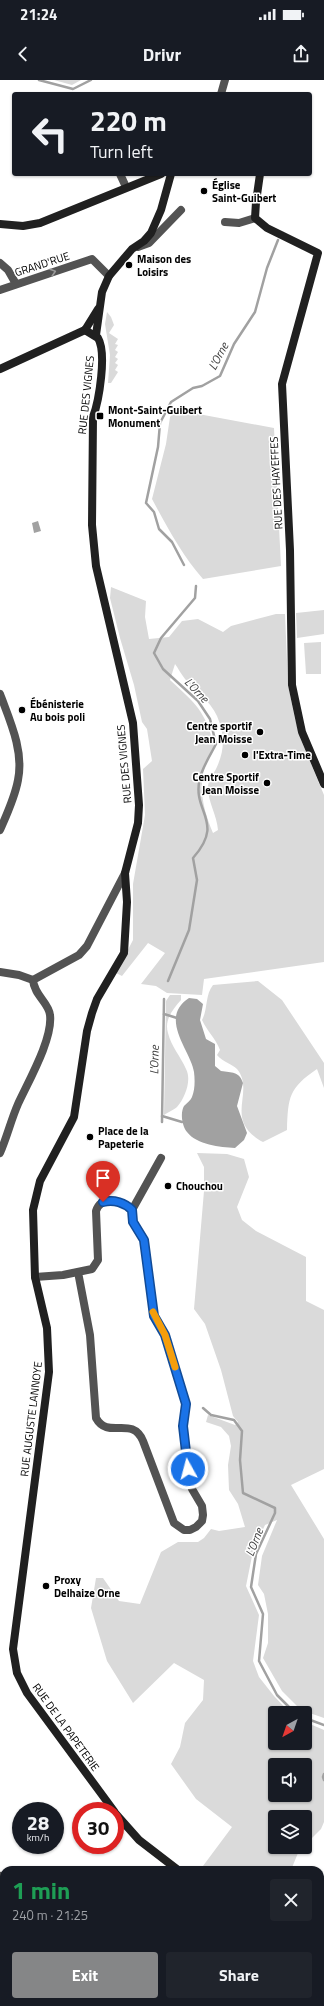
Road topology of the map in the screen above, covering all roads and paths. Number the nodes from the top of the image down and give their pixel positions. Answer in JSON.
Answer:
{"nodes":[{"id":1,"x":225,"y":80,"type":"edge"},
{"id":2,"x":222,"y":92,"type":"edge"},
{"id":3,"x":121,"y":176,"type":"edge"},
{"id":4,"x":156,"y":176,"type":"edge"},
{"id":5,"x":170,"y":176,"type":"edge"},
{"id":6,"x":260,"y":176,"type":"edge"},
{"id":7,"x":126,"y":187,"type":"junction"},
{"id":8,"x":181,"y":210,"type":"dead end"},
{"id":9,"x":255,"y":218,"type":"junction"},
{"id":10,"x":225,"y":222,"type":"dead end"},
{"id":11,"x":0,"y":224,"type":"edge"},
{"id":12,"x":132,"y":249,"type":"junction"},
{"id":13,"x":321,"y":254,"type":"edge"},
{"id":14,"x":0,"y":263,"type":"edge"},
{"id":15,"x":109,"y":276,"type":"junction"},
{"id":16,"x":16,"y":284,"type":"junction"},
{"id":17,"x":0,"y":290,"type":"edge"},
{"id":18,"x":100,"y":307,"type":"junction"},
{"id":19,"x":85,"y":330,"type":"junction"},
{"id":20,"x":96,"y":335,"type":"junction"},
{"id":21,"x":0,"y":368,"type":"edge"},
{"id":22,"x":0,"y":694,"type":"edge"},
{"id":23,"x":324,"y":784,"type":"edge"},
{"id":24,"x":0,"y":830,"type":"edge"},
{"id":25,"x":125,"y":873,"type":"junction"},
{"id":26,"x":0,"y":972,"type":"edge"},
{"id":27,"x":33,"y":980,"type":"junction"},
{"id":28,"x":0,"y":1153,"type":"edge"},
{"id":29,"x":162,"y":1158,"type":"dead end"},
{"id":30,"x":132,"y":1210,"type":"junction"},
{"id":31,"x":78,"y":1272,"type":"junction"},
{"id":32,"x":35,"y":1277,"type":"junction"},
{"id":33,"x":28,"y":1532,"type":"joint"},
{"id":34,"x":107,"y":1802,"type":"edge"},
{"id":35,"x":124,"y":1823,"type":"edge"},
{"id":36,"x":173,"y":1866,"type":"edge"}],
"edges":[{"from":1,"to":2,"type":"street"},
{"from":3,"to":7,"type":"street"},
{"from":4,"to":7,"type":"street"},
{"from":5,"to":12,"type":"street"},
{"from":6,"to":9,"type":"street"},
{"from":7,"to":11,"type":"street"},
{"from":8,"to":12,"type":"street"},
{"from":9,"to":10,"type":"street"},
{"from":9,"to":13,"type":"street","name":"RUE DES HAYEFFES"},
{"from":12,"to":15,"type":"street"},
{"from":13,"to":23,"type":"street","name":"RUE DES HAYEFFES"},
{"from":14,"to":16,"type":"street"},
{"from":16,"to":15,"type":"street","name":"GRAND'RUE","one_way":true},
{"from":15,"to":18,"type":"street"},
{"from":16,"to":17,"type":"street","name":"GRAND'RUE"},
{"from":18,"to":19,"type":"street"},
{"from":18,"to":20,"type":"street"},
{"from":19,"to":20,"type":"street"},
{"from":19,"to":21,"type":"street"},
{"from":20,"to":25,"type":"street","name":"RUE DES VIGNES"},
{"from":22,"to":24,"type":"street"},
{"from":25,"to":27,"type":"street","name":"RUE DES VIGNES"},
{"from":25,"to":32,"type":"street","name":"RUE AUGUSTE LANNOYE"},
{"from":26,"to":27,"type":"street"},
{"from":27,"to":28,"type":"street"},
{"from":29,"to":30,"type":"street"},
{"from":30,"to":31,"type":"street"},
{"from":30,"to":31,"type":"street"},
{"from":31,"to":32,"type":"street"},
{"from":32,"to":33,"type":"street","name":"RUE AUGUSTE LANNOYE"},
{"from":33,"to":34,"type":"street","name":"RUE DE LA PAPETERIE"},
{"from":35,"to":36,"type":"street","name":"RUE DE LA PAPETERIE"}]}
